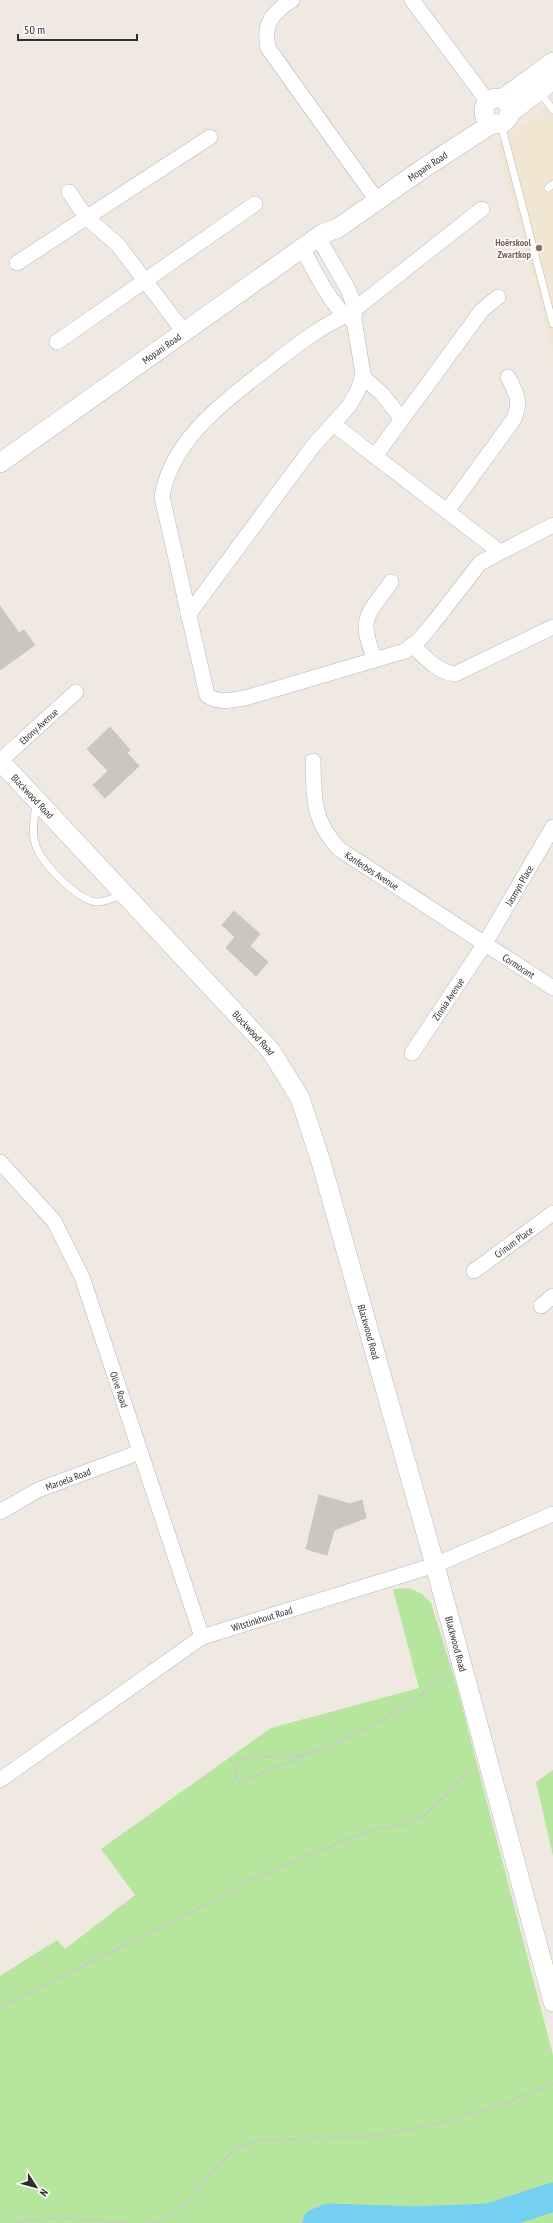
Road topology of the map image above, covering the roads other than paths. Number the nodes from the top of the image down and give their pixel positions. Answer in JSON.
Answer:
{"nodes":[{"id":1,"x":292,"y":0,"type":"edge"},
{"id":2,"x":412,"y":0,"type":"edge"},
{"id":3,"x":553,"y":62,"type":"edge"},
{"id":4,"x":546,"y":86,"type":"edge"},
{"id":5,"x":553,"y":110,"type":"edge"},
{"id":6,"x":496,"y":113,"type":"junction"},
{"id":7,"x":210,"y":136,"type":"dead end"},
{"id":8,"x":69,"y":192,"type":"dead end"},
{"id":9,"x":371,"y":192,"type":"junction"},
{"id":10,"x":255,"y":204,"type":"dead end"},
{"id":11,"x":482,"y":209,"type":"dead end"},
{"id":12,"x":86,"y":217,"type":"junction"},
{"id":13,"x":320,"y":235,"type":"junction"},
{"id":14,"x":302,"y":248,"type":"junction"},
{"id":15,"x":17,"y":263,"type":"dead end"},
{"id":16,"x":145,"y":281,"type":"junction"},
{"id":17,"x":498,"y":297,"type":"dead end"},
{"id":18,"x":351,"y":315,"type":"junction"},
{"id":19,"x":553,"y":324,"type":"edge"},
{"id":20,"x":184,"y":332,"type":"junction"},
{"id":21,"x":57,"y":342,"type":"dead end"},
{"id":22,"x":362,"y":376,"type":"junction"},
{"id":23,"x":508,"y":378,"type":"dead end"},
{"id":24,"x":402,"y":419,"type":"junction"},
{"id":25,"x":333,"y":424,"type":"junction"},
{"id":26,"x":375,"y":456,"type":"junction"},
{"id":27,"x":0,"y":463,"type":"edge"},
{"id":28,"x":447,"y":511,"type":"junction"},
{"id":29,"x":553,"y":524,"type":"edge"},
{"id":30,"x":500,"y":552,"type":"junction"},
{"id":31,"x":391,"y":582,"type":"dead end"},
{"id":32,"x":188,"y":614,"type":"junction"},
{"id":33,"x":553,"y":627,"type":"edge"},
{"id":34,"x":412,"y":645,"type":"junction"},
{"id":35,"x":375,"y":660,"type":"junction"},
{"id":36,"x":76,"y":692,"type":"dead end"},
{"id":37,"x":0,"y":761,"type":"edge"},
{"id":38,"x":313,"y":761,"type":"dead end"},
{"id":39,"x":36,"y":801,"type":"junction"},
{"id":40,"x":553,"y":827,"type":"edge"},
{"id":41,"x":124,"y":894,"type":"junction"},
{"id":42,"x":484,"y":945,"type":"junction"},
{"id":43,"x":553,"y":988,"type":"edge"},
{"id":44,"x":412,"y":1053,"type":"dead end"},
{"id":45,"x":0,"y":1162,"type":"edge"},
{"id":46,"x":553,"y":1213,"type":"edge"},
{"id":47,"x":474,"y":1271,"type":"dead end"},
{"id":48,"x":553,"y":1296,"type":"edge"},
{"id":49,"x":541,"y":1306,"type":"dead end"},
{"id":50,"x":140,"y":1452,"type":"junction"},
{"id":51,"x":0,"y":1512,"type":"edge"},
{"id":52,"x":553,"y":1514,"type":"edge"},
{"id":53,"x":435,"y":1565,"type":"junction"},
{"id":54,"x":202,"y":1637,"type":"junction"},
{"id":55,"x":0,"y":1780,"type":"edge"},
{"id":56,"x":553,"y":2002,"type":"edge"}],
"edges":[{"from":1,"to":9,"type":"street"},
{"from":2,"to":6,"type":"street"},
{"from":3,"to":6,"type":"street","name":"Mopani Road"},
{"from":4,"to":5,"type":"lane"},
{"from":4,"to":6,"type":"street","name":"Mopani Road"},
{"from":6,"to":9,"type":"street","name":"Mopani Road"},
{"from":6,"to":13,"type":"street","name":"Mopani Road"},
{"from":6,"to":19,"type":"lane"},
{"from":7,"to":12,"type":"street"},
{"from":8,"to":12,"type":"street"},
{"from":9,"to":13,"type":"street","name":"Mopani Road"},
{"from":10,"to":16,"type":"street"},
{"from":11,"to":18,"type":"street"},
{"from":12,"to":15,"type":"street"},
{"from":12,"to":16,"type":"street"},
{"from":13,"to":14,"type":"street","name":"Mopani Road"},
{"from":13,"to":18,"type":"street"},
{"from":14,"to":18,"type":"street"},
{"from":14,"to":20,"type":"street","name":"Mopani Road"},
{"from":16,"to":20,"type":"street"},
{"from":16,"to":21,"type":"street"},
{"from":17,"to":24,"type":"street"},
{"from":18,"to":22,"type":"street"},
{"from":18,"to":32,"type":"street"},
{"from":20,"to":27,"type":"street","name":"Mopani Road"},
{"from":22,"to":24,"type":"street"},
{"from":22,"to":25,"type":"street"},
{"from":23,"to":28,"type":"street"},
{"from":24,"to":26,"type":"street"},
{"from":25,"to":26,"type":"street"},
{"from":25,"to":32,"type":"street"},
{"from":26,"to":28,"type":"street"},
{"from":28,"to":30,"type":"street"},
{"from":29,"to":30,"type":"street"},
{"from":30,"to":34,"type":"street"},
{"from":31,"to":35,"type":"street"},
{"from":32,"to":35,"type":"street"},
{"from":33,"to":34,"type":"street"},
{"from":34,"to":35,"type":"street"},
{"from":36,"to":37,"type":"street","name":"Ebony Avenue"},
{"from":37,"to":39,"type":"street","name":"Blackwood Road"},
{"from":38,"to":42,"type":"street","name":"Kanferbos Avenue"},
{"from":39,"to":41,"type":"street","name":"Blackwood Road"},
{"from":39,"to":41,"type":"lane"},
{"from":40,"to":42,"type":"street","name":"Jasmyn Place"},
{"from":41,"to":53,"type":"street","name":"Blackwood Road"},
{"from":42,"to":43,"type":"street","name":"Cormorant"},
{"from":42,"to":44,"type":"street","name":"Zinnia Avenue"},
{"from":45,"to":50,"type":"street","name":"Olive Road"},
{"from":46,"to":47,"type":"street","name":"Crinum Place"},
{"from":48,"to":49,"type":"street"},
{"from":50,"to":51,"type":"street","name":"Maroela Road"},
{"from":50,"to":54,"type":"street","name":"Olive Road"},
{"from":52,"to":53,"type":"street","name":"Witstinkhout Road"},
{"from":53,"to":54,"type":"street","name":"Witstinkhout Road"},
{"from":53,"to":56,"type":"street","name":"Blackwood Road"},
{"from":54,"to":55,"type":"street","name":"Witstinkhout Road"}]}
